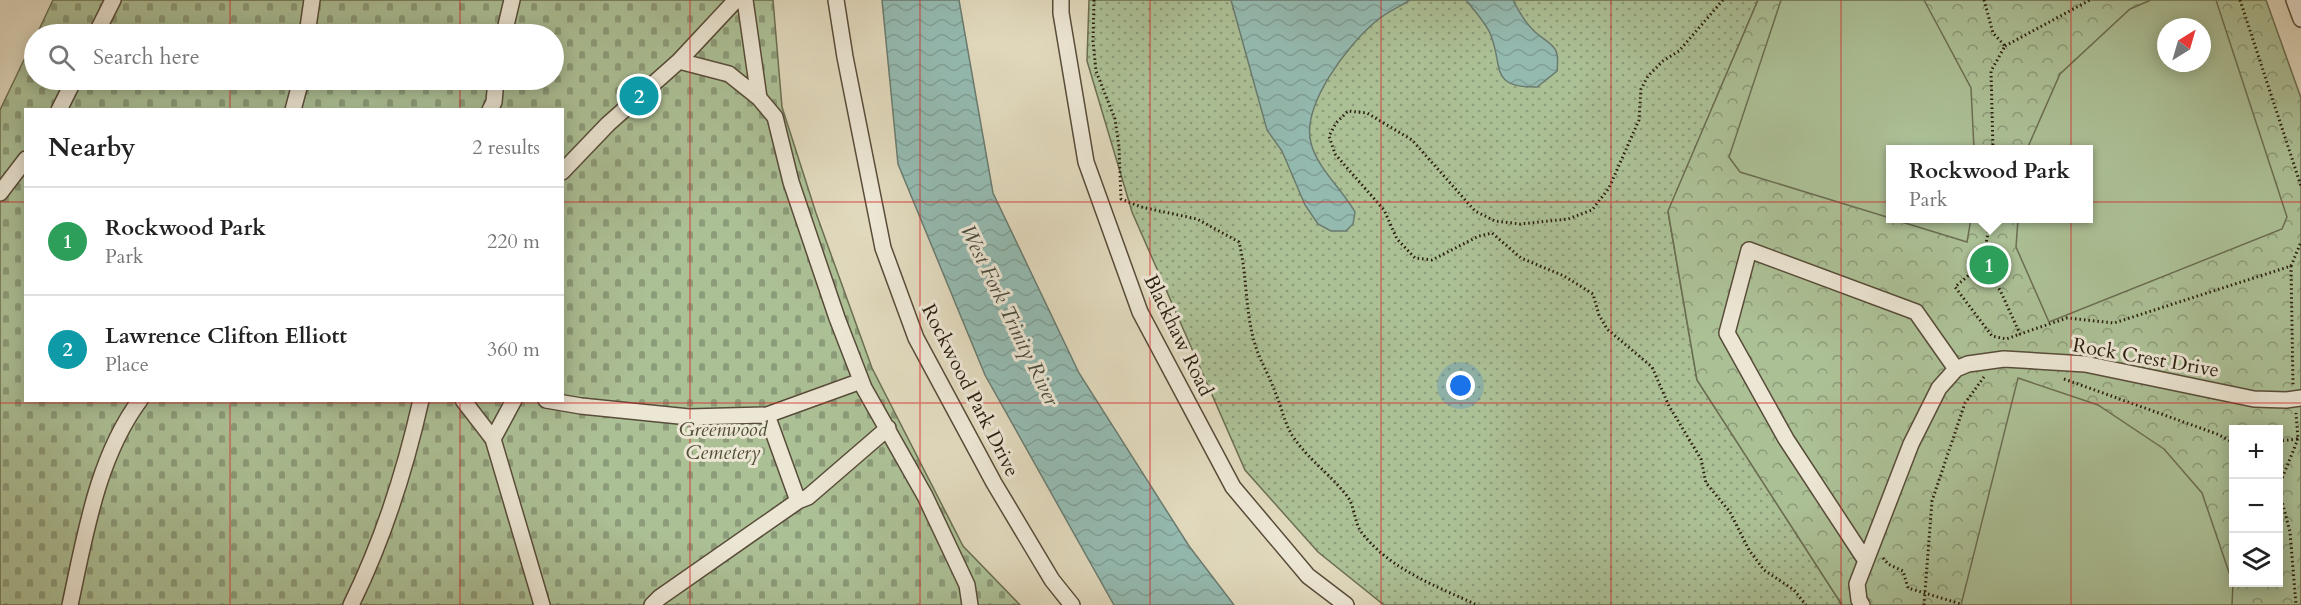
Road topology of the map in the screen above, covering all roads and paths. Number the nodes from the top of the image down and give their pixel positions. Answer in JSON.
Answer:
{"nodes":[{"id":1,"x":113,"y":0,"type":"edge"},
{"id":2,"x":312,"y":0,"type":"edge"},
{"id":3,"x":512,"y":0,"type":"edge"},
{"id":4,"x":736,"y":0,"type":"edge"},
{"id":5,"x":745,"y":0,"type":"edge"},
{"id":6,"x":836,"y":0,"type":"edge"},
{"id":7,"x":1061,"y":0,"type":"edge"},
{"id":8,"x":1094,"y":0,"type":"edge"},
{"id":9,"x":1723,"y":0,"type":"edge"},
{"id":10,"x":1984,"y":0,"type":"edge"},
{"id":11,"x":2090,"y":0,"type":"edge"},
{"id":12,"x":2240,"y":0,"type":"edge"},
{"id":13,"x":2294,"y":0,"type":"edge"},
{"id":14,"x":2301,"y":19,"type":"edge"},
{"id":15,"x":101,"y":24,"type":"edge"},
{"id":16,"x":308,"y":24,"type":"edge"},
{"id":17,"x":506,"y":24,"type":"edge"},
{"id":18,"x":2005,"y":46,"type":"junction"},
{"id":19,"x":679,"y":61,"type":"junction"},
{"id":20,"x":69,"y":90,"type":"edge"},
{"id":21,"x":298,"y":90,"type":"edge"},
{"id":22,"x":495,"y":90,"type":"edge"},
{"id":23,"x":759,"y":98,"type":"junction"},
{"id":24,"x":59,"y":108,"type":"edge"},
{"id":25,"x":294,"y":108,"type":"edge"},
{"id":26,"x":491,"y":108,"type":"edge"},
{"id":27,"x":1993,"y":145,"type":"edge"},
{"id":28,"x":24,"y":162,"type":"edge"},
{"id":29,"x":564,"y":170,"type":"edge"},
{"id":30,"x":2301,"y":186,"type":"edge"},
{"id":31,"x":0,"y":193,"type":"edge"},
{"id":32,"x":1990,"y":223,"type":"edge"},
{"id":33,"x":2301,"y":242,"type":"edge"},
{"id":34,"x":1982,"y":264,"type":"junction"},
{"id":35,"x":2291,"y":266,"type":"junction"},
{"id":36,"x":2020,"y":334,"type":"junction"},
{"id":37,"x":1956,"y":369,"type":"junction"},
{"id":38,"x":1995,"y":375,"type":"dead end"},
{"id":39,"x":2059,"y":377,"type":"dead end"},
{"id":40,"x":861,"y":381,"type":"junction"},
{"id":41,"x":2298,"y":398,"type":"edge"},
{"id":42,"x":139,"y":402,"type":"edge"},
{"id":43,"x":421,"y":402,"type":"edge"},
{"id":44,"x":465,"y":402,"type":"edge"},
{"id":45,"x":513,"y":402,"type":"edge"},
{"id":46,"x":563,"y":402,"type":"edge"},
{"id":47,"x":767,"y":415,"type":"junction"},
{"id":48,"x":888,"y":428,"type":"junction"},
{"id":49,"x":493,"y":439,"type":"junction"},
{"id":50,"x":2300,"y":439,"type":"edge"},
{"id":51,"x":2229,"y":441,"type":"edge"},
{"id":52,"x":2283,"y":441,"type":"edge"},
{"id":53,"x":2282,"y":479,"type":"edge"},
{"id":54,"x":798,"y":501,"type":"junction"},
{"id":55,"x":2283,"y":503,"type":"edge"},
{"id":56,"x":1872,"y":545,"type":"junction"},
{"id":57,"x":1866,"y":561,"type":"junction"},
{"id":58,"x":967,"y":585,"type":"junction"},
{"id":59,"x":1924,"y":593,"type":"junction"},
{"id":60,"x":1961,"y":604,"type":"edge"},
{"id":61,"x":70,"y":605,"type":"edge"},
{"id":62,"x":351,"y":605,"type":"edge"},
{"id":63,"x":542,"y":605,"type":"edge"},
{"id":64,"x":652,"y":605,"type":"edge"},
{"id":65,"x":970,"y":605,"type":"edge"},
{"id":66,"x":982,"y":605,"type":"edge"},
{"id":67,"x":1072,"y":605,"type":"edge"},
{"id":68,"x":1346,"y":605,"type":"edge"},
{"id":69,"x":1477,"y":605,"type":"edge"},
{"id":70,"x":1806,"y":605,"type":"edge"},
{"id":71,"x":1862,"y":605,"type":"edge"},
{"id":72,"x":1924,"y":605,"type":"edge"},
{"id":73,"x":2296,"y":605,"type":"edge"}],
"edges":[{"from":1,"to":15,"type":"street"},
{"from":2,"to":16,"type":"street"},
{"from":3,"to":17,"type":"street"},
{"from":4,"to":19,"type":"street"},
{"from":5,"to":23,"type":"street"},
{"from":6,"to":67,"type":"street","name":"Rockwood Park Drive"},
{"from":7,"to":68,"type":"street","name":"Blackhaw Road"},
{"from":8,"to":69,"type":"path"},
{"from":9,"to":70,"type":"path"},
{"from":10,"to":18,"type":"path"},
{"from":11,"to":18,"type":"path"},
{"from":12,"to":30,"type":"path"},
{"from":13,"to":14,"type":"street"},
{"from":18,"to":27,"type":"path"},
{"from":19,"to":23,"type":"street"},
{"from":19,"to":29,"type":"street"},
{"from":20,"to":24,"type":"street"},
{"from":21,"to":25,"type":"street"},
{"from":22,"to":26,"type":"street"},
{"from":23,"to":40,"type":"street"},
{"from":28,"to":31,"type":"street"},
{"from":32,"to":34,"type":"path"},
{"from":33,"to":35,"type":"path"},
{"from":34,"to":36,"type":"path"},
{"from":34,"to":36,"type":"path"},
{"from":35,"to":36,"type":"path"},
{"from":35,"to":41,"type":"path"},
{"from":37,"to":41,"type":"street","name":"Rock Crest Drive"},
{"from":37,"to":56,"type":"street"},
{"from":37,"to":57,"type":"street"},
{"from":38,"to":59,"type":"path"},
{"from":39,"to":51,"type":"path"},
{"from":40,"to":47,"type":"street"},
{"from":40,"to":48,"type":"street"},
{"from":41,"to":50,"type":"path"},
{"from":42,"to":61,"type":"street"},
{"from":43,"to":62,"type":"street"},
{"from":44,"to":49,"type":"street"},
{"from":45,"to":49,"type":"street"},
{"from":46,"to":47,"type":"street"},
{"from":47,"to":54,"type":"street"},
{"from":48,"to":54,"type":"street"},
{"from":48,"to":58,"type":"street"},
{"from":49,"to":63,"type":"street"},
{"from":50,"to":52,"type":"path"},
{"from":50,"to":53,"type":"path"},
{"from":54,"to":64,"type":"street"},
{"from":55,"to":73,"type":"path"},
{"from":56,"to":57,"type":"street"},
{"from":56,"to":59,"type":"path"},
{"from":57,"to":71,"type":"street"},
{"from":58,"to":65,"type":"street"},
{"from":58,"to":66,"type":"street"},
{"from":59,"to":60,"type":"path"},
{"from":59,"to":72,"type":"path"}]}
